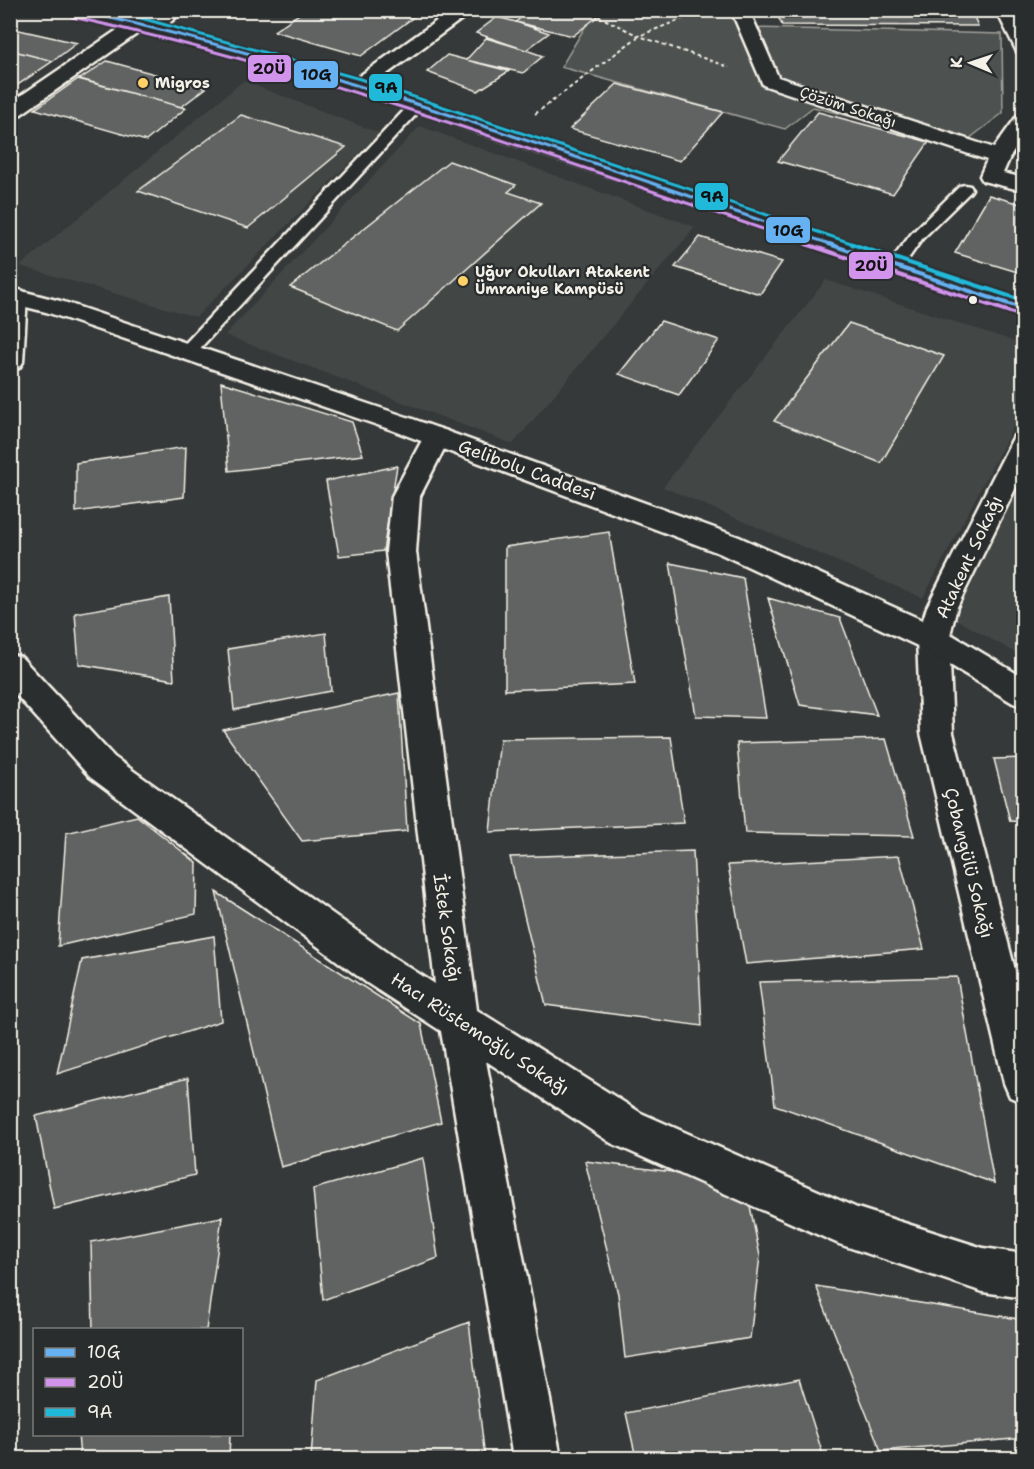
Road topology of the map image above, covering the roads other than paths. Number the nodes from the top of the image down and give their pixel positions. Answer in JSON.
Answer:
{"nodes":[{"id":1,"x":74,"y":10,"type":"edge"},
{"id":2,"x":175,"y":10,"type":"edge"},
{"id":3,"x":465,"y":10,"type":"edge"},
{"id":4,"x":740,"y":10,"type":"edge"},
{"id":5,"x":1005,"y":10,"type":"edge"},
{"id":6,"x":146,"y":26,"type":"junction"},
{"id":7,"x":1023,"y":48,"type":"edge"},
{"id":8,"x":358,"y":86,"type":"junction"},
{"id":9,"x":417,"y":105,"type":"junction"},
{"id":10,"x":10,"y":113,"type":"edge"},
{"id":11,"x":1023,"y":120,"type":"edge"},
{"id":12,"x":999,"y":157,"type":"junction"},
{"id":13,"x":1023,"y":185,"type":"edge"},
{"id":14,"x":965,"y":189,"type":"dead end"},
{"id":15,"x":895,"y":266,"type":"junction"},
{"id":16,"x":13,"y":295,"type":"edge"},
{"id":17,"x":1023,"y":309,"type":"edge"},
{"id":18,"x":186,"y":353,"type":"junction"},
{"id":19,"x":10,"y":362,"type":"edge"},
{"id":20,"x":437,"y":437,"type":"junction"},
{"id":21,"x":1023,"y":442,"type":"edge"},
{"id":22,"x":933,"y":639,"type":"junction"},
{"id":23,"x":10,"y":666,"type":"edge"},
{"id":24,"x":1023,"y":694,"type":"edge"},
{"id":25,"x":459,"y":1021,"type":"junction"},
{"id":26,"x":1023,"y":1083,"type":"edge"},
{"id":27,"x":1023,"y":1276,"type":"edge"},
{"id":28,"x":537,"y":1458,"type":"edge"}],
"edges":[{"from":1,"to":6,"type":"street"},
{"from":2,"to":6,"type":"street"},
{"from":3,"to":8,"type":"street"},
{"from":4,"to":12,"type":"street","name":"Çözüm Sokağı"},
{"from":5,"to":7,"type":"street"},
{"from":6,"to":8,"type":"street"},
{"from":6,"to":10,"type":"street"},
{"from":8,"to":9,"type":"street"},
{"from":9,"to":15,"type":"street"},
{"from":9,"to":18,"type":"lane"},
{"from":11,"to":12,"type":"street"},
{"from":12,"to":13,"type":"street"},
{"from":14,"to":15,"type":"lane"},
{"from":15,"to":17,"type":"street"},
{"from":16,"to":18,"type":"street","name":"Gelibolu Caddesi"},
{"from":16,"to":19,"type":"street"},
{"from":18,"to":20,"type":"street","name":"Gelibolu Caddesi"},
{"from":20,"to":22,"type":"street","name":"Gelibolu Caddesi"},
{"from":20,"to":25,"type":"street","name":"İstek Sokağı"},
{"from":21,"to":22,"type":"street","name":"Atakent Sokağı"},
{"from":22,"to":24,"type":"street","name":"Gelibolu Caddesi"},
{"from":22,"to":26,"type":"street","name":"Çobangülü Sokağı"},
{"from":23,"to":25,"type":"street","name":"Hacı Rüstemoğlu Sokağı"},
{"from":25,"to":27,"type":"street","name":"Hacı Rüstemoğlu Sokağı"},
{"from":25,"to":28,"type":"street","name":"İstek Sokağı"}]}
